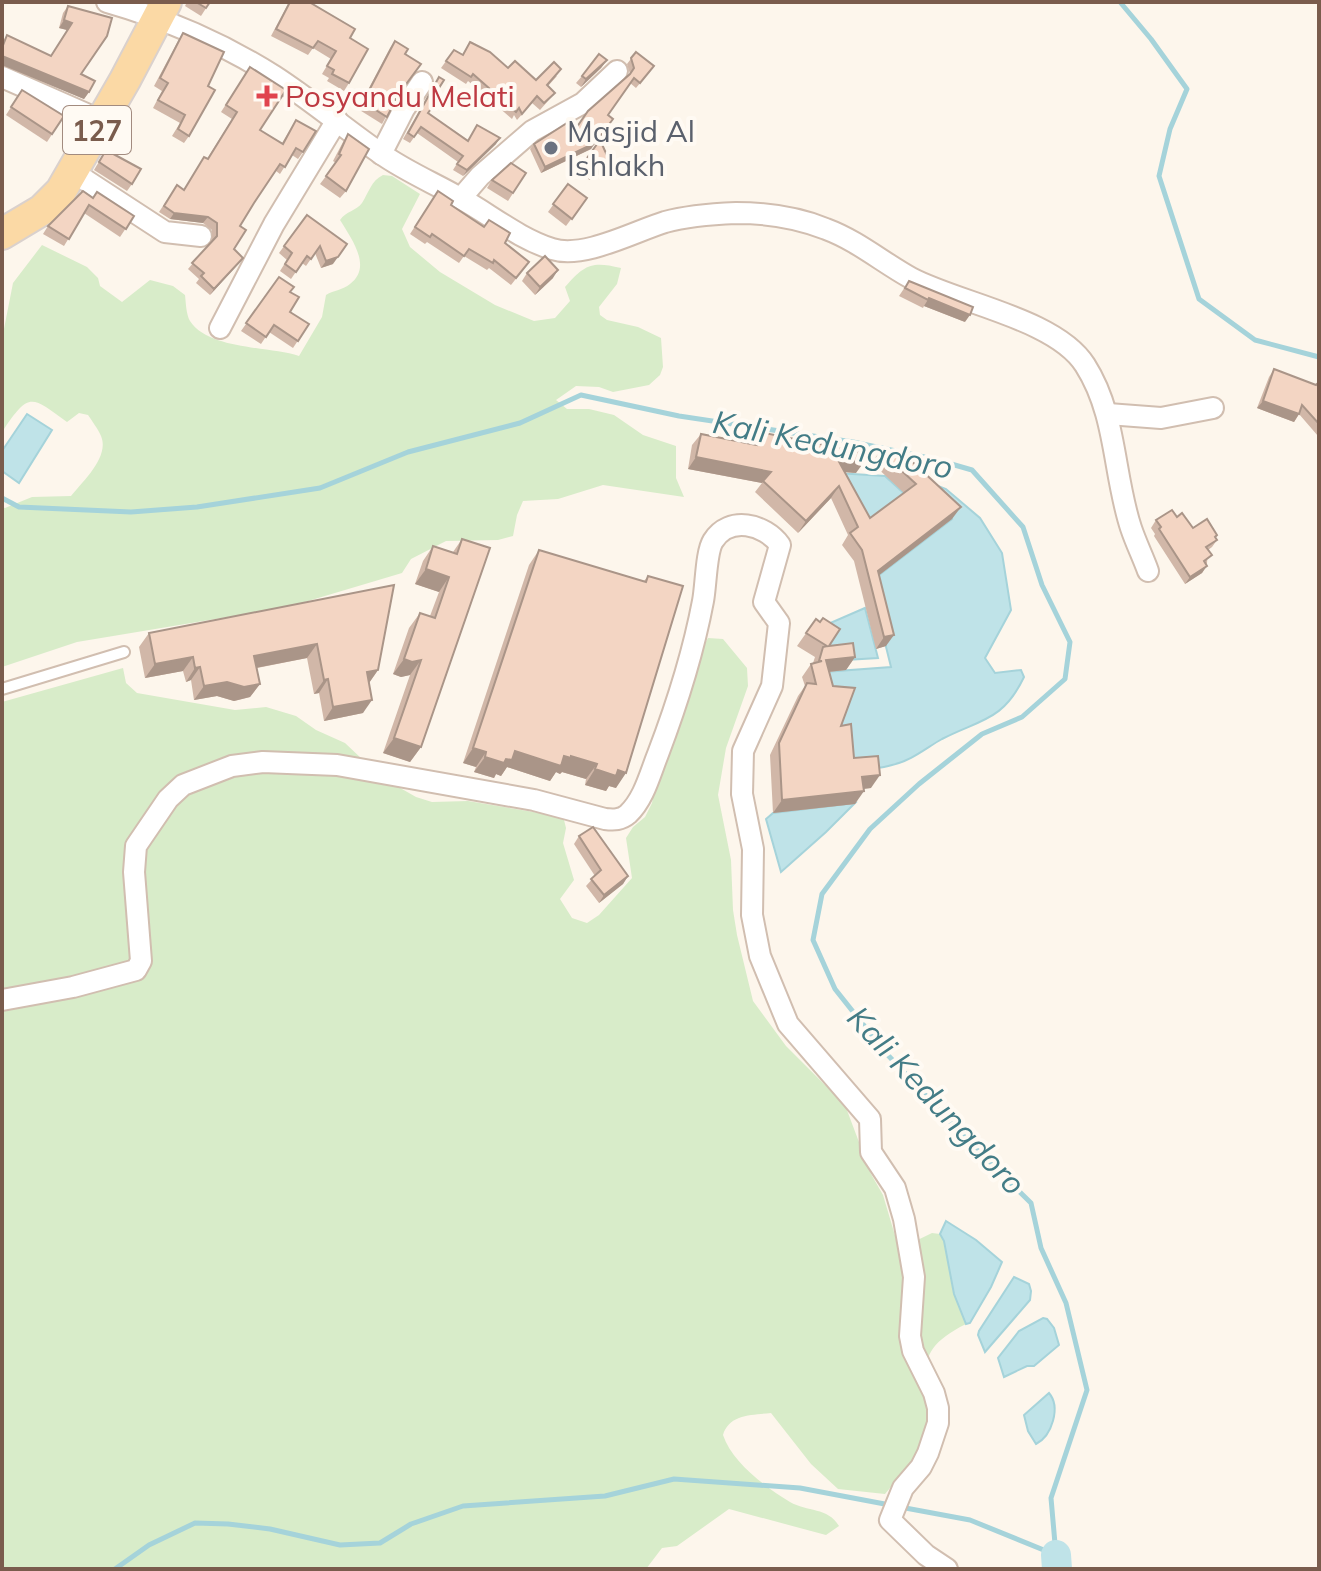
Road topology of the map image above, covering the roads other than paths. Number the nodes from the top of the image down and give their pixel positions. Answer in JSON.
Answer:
{"nodes":[{"id":1,"x":107,"y":2,"type":"edge"},
{"id":2,"x":162,"y":10,"type":"edge"},
{"id":3,"x":617,"y":71,"type":"dead end"},
{"id":4,"x":2,"y":77,"type":"edge"},
{"id":5,"x":422,"y":82,"type":"dead end"},
{"id":6,"x":337,"y":120,"type":"junction"},
{"id":7,"x":102,"y":121,"type":"junction"},
{"id":8,"x":381,"y":154,"type":"junction"},
{"id":9,"x":73,"y":172,"type":"junction"},
{"id":10,"x":461,"y":198,"type":"junction"},
{"id":11,"x":2,"y":234,"type":"edge"},
{"id":12,"x":201,"y":236,"type":"dead end"},
{"id":13,"x":220,"y":328,"type":"dead end"},
{"id":14,"x":1213,"y":408,"type":"dead end"},
{"id":15,"x":1108,"y":414,"type":"junction"},
{"id":16,"x":1148,"y":571,"type":"dead end"},
{"id":17,"x":124,"y":652,"type":"dead end"},
{"id":18,"x":2,"y":689,"type":"edge"},
{"id":19,"x":2,"y":1000,"type":"edge"},
{"id":20,"x":947,"y":1569,"type":"edge"}],
"edges":[{"from":1,"to":2,"type":"street"},
{"from":2,"to":6,"type":"street"},
{"from":2,"to":7,"type":"main road","number":"127"},
{"from":3,"to":10,"type":"street"},
{"from":4,"to":7,"type":"street"},
{"from":5,"to":8,"type":"street"},
{"from":6,"to":8,"type":"street"},
{"from":6,"to":13,"type":"street"},
{"from":7,"to":9,"type":"main road","number":"127"},
{"from":8,"to":10,"type":"street"},
{"from":9,"to":11,"type":"main road","number":"127"},
{"from":9,"to":12,"type":"street"},
{"from":10,"to":15,"type":"street"},
{"from":14,"to":15,"type":"street"},
{"from":15,"to":16,"type":"street"},
{"from":17,"to":18,"type":"lane"},
{"from":19,"to":20,"type":"street"}]}
